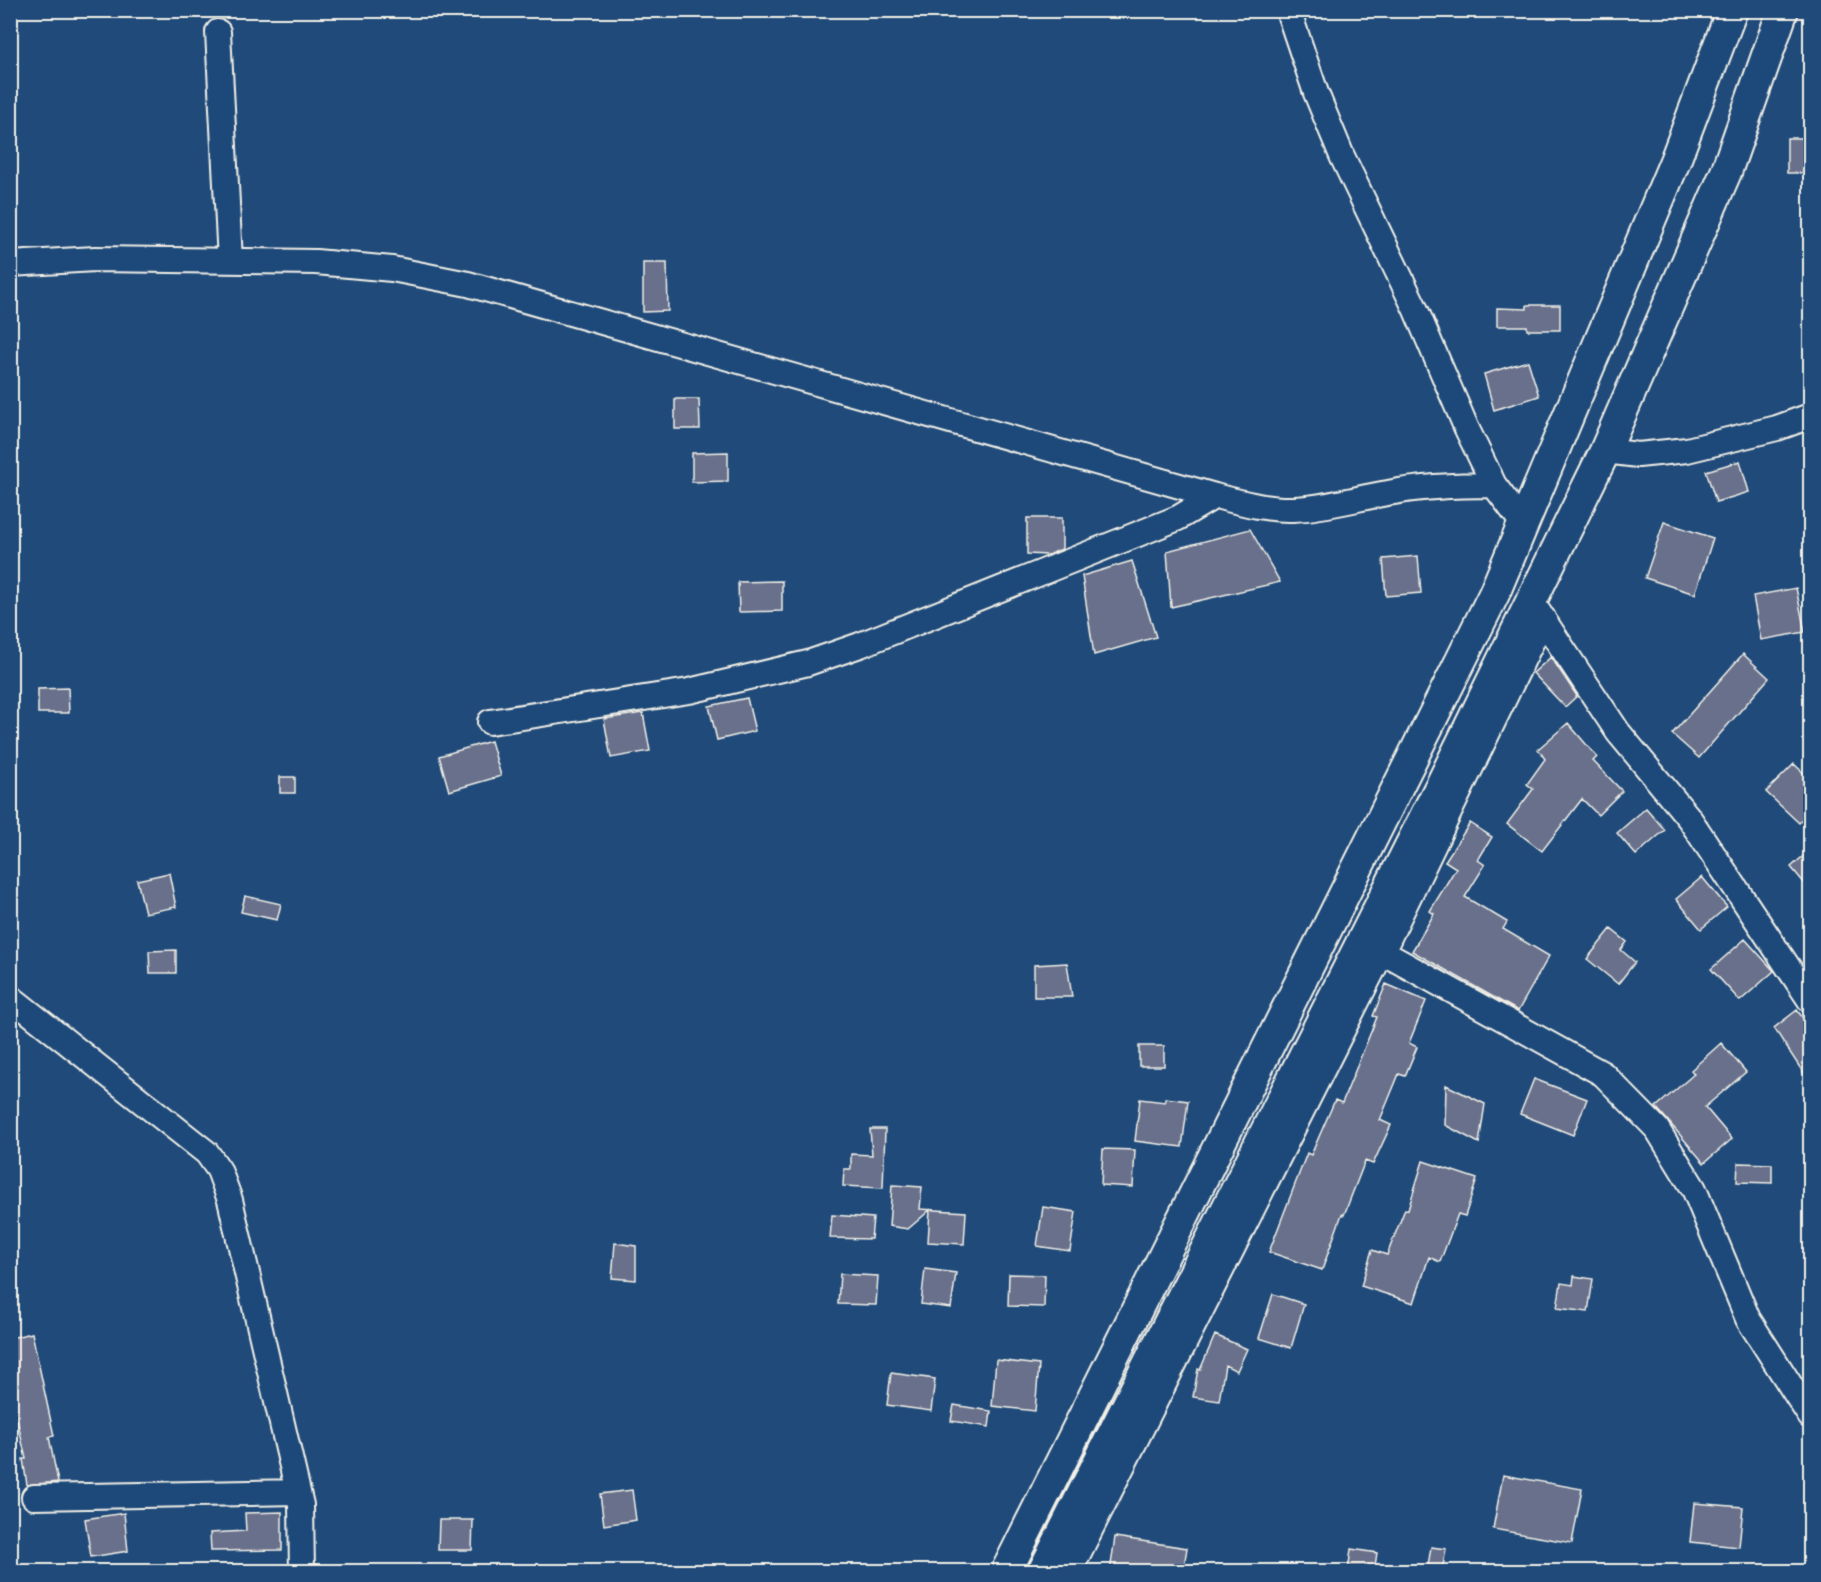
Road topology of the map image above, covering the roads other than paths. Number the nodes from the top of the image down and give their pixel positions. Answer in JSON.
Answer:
{"nodes":[{"id":1,"x":1288,"y":10,"type":"edge"},
{"id":2,"x":1732,"y":10,"type":"edge"},
{"id":3,"x":1783,"y":10,"type":"edge"},
{"id":4,"x":218,"y":32,"type":"dead end"},
{"id":5,"x":230,"y":261,"type":"junction"},
{"id":6,"x":10,"y":264,"type":"edge"},
{"id":7,"x":1810,"y":416,"type":"edge"},
{"id":8,"x":1605,"y":451,"type":"junction"},
{"id":9,"x":1494,"y":484,"type":"junction"},
{"id":10,"x":1215,"y":496,"type":"junction"},
{"id":11,"x":1524,"y":525,"type":"junction"},
{"id":12,"x":1537,"y":610,"type":"junction"},
{"id":13,"x":490,"y":722,"type":"dead end"},
{"id":14,"x":1382,"y":952,"type":"junction"},
{"id":15,"x":10,"y":997,"type":"edge"},
{"id":16,"x":1810,"y":1000,"type":"edge"},
{"id":17,"x":1810,"y":1416,"type":"edge"},
{"id":18,"x":298,"y":1492,"type":"junction"},
{"id":19,"x":34,"y":1497,"type":"dead end"},
{"id":20,"x":302,"y":1572,"type":"edge"},
{"id":21,"x":1006,"y":1572,"type":"edge"},
{"id":22,"x":1043,"y":1572,"type":"edge"},
{"id":23,"x":1069,"y":1572,"type":"edge"}],
"edges":[{"from":1,"to":9,"type":"street"},
{"from":2,"to":11,"type":"main road"},
{"from":3,"to":8,"type":"main road"},
{"from":4,"to":5,"type":"street"},
{"from":5,"to":6,"type":"street"},
{"from":5,"to":10,"type":"street"},
{"from":7,"to":8,"type":"street"},
{"from":8,"to":12,"type":"main road"},
{"from":9,"to":10,"type":"street"},
{"from":9,"to":11,"type":"street"},
{"from":10,"to":13,"type":"street"},
{"from":11,"to":21,"type":"main road"},
{"from":12,"to":14,"type":"street"},
{"from":12,"to":16,"type":"street"},
{"from":12,"to":22,"type":"main road"},
{"from":14,"to":17,"type":"street"},
{"from":14,"to":23,"type":"street"},
{"from":15,"to":18,"type":"street"},
{"from":18,"to":19,"type":"street"},
{"from":18,"to":20,"type":"street"}]}
